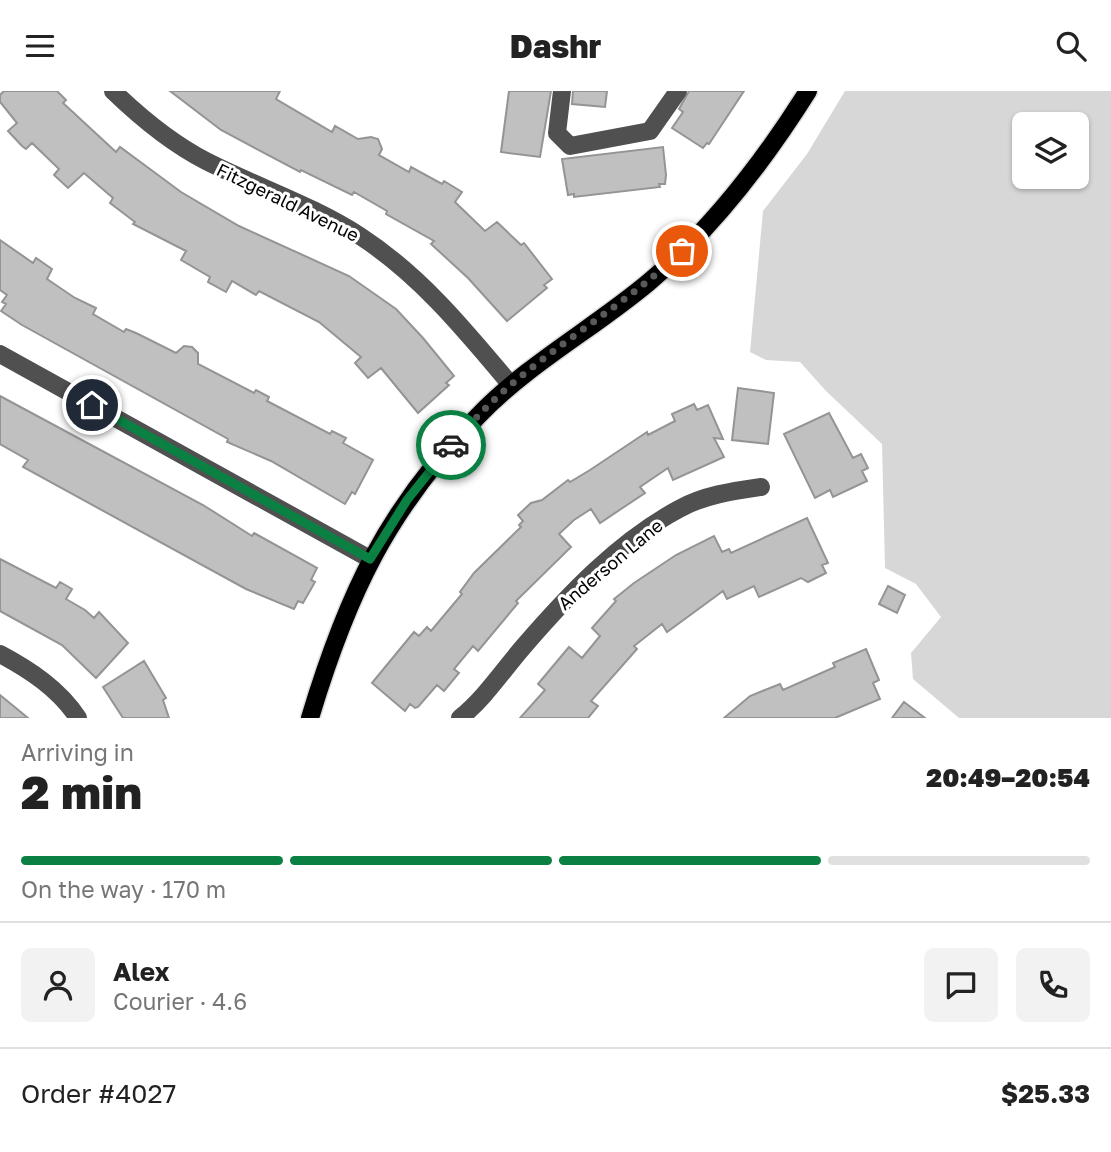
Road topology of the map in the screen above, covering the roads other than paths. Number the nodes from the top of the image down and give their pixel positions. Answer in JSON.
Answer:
{"nodes":[{"id":1,"x":113,"y":91,"type":"edge"},
{"id":2,"x":562,"y":91,"type":"edge"},
{"id":3,"x":678,"y":91,"type":"edge"},
{"id":4,"x":808,"y":91,"type":"edge"},
{"id":5,"x":0,"y":353,"type":"edge"},
{"id":6,"x":511,"y":385,"type":"junction"},
{"id":7,"x":761,"y":487,"type":"dead end"},
{"id":8,"x":370,"y":559,"type":"junction"},
{"id":9,"x":0,"y":654,"type":"edge"},
{"id":10,"x":78,"y":718,"type":"edge"},
{"id":11,"x":310,"y":718,"type":"edge"},
{"id":12,"x":460,"y":718,"type":"edge"}],
"edges":[{"from":1,"to":6,"type":"street","name":"Fitzgerald Avenue"},
{"from":2,"to":3,"type":"street"},
{"from":4,"to":6,"type":"main road"},
{"from":5,"to":8,"type":"street"},
{"from":6,"to":8,"type":"main road"},
{"from":7,"to":12,"type":"street","name":"Anderson Lane"},
{"from":8,"to":11,"type":"main road"},
{"from":9,"to":10,"type":"street"}]}
